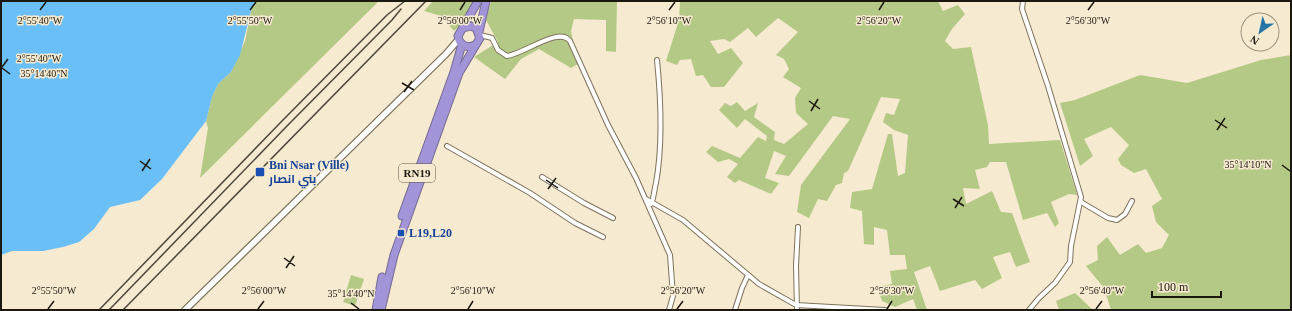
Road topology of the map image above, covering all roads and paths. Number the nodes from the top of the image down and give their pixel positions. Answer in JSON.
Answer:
{"nodes":[{"id":1,"x":478,"y":1,"type":"edge"},
{"id":2,"x":486,"y":1,"type":"edge"},
{"id":3,"x":1023,"y":1,"type":"edge"},
{"id":4,"x":463,"y":28,"type":"junction"},
{"id":5,"x":479,"y":34,"type":"junction"},
{"id":6,"x":460,"y":42,"type":"junction"},
{"id":7,"x":475,"y":45,"type":"junction"},
{"id":8,"x":657,"y":60,"type":"dead end"},
{"id":9,"x":447,"y":146,"type":"dead end"},
{"id":10,"x":542,"y":177,"type":"dead end"},
{"id":11,"x":646,"y":199,"type":"junction"},
{"id":12,"x":1132,"y":201,"type":"dead end"},
{"id":13,"x":652,"y":202,"type":"junction"},
{"id":14,"x":1081,"y":202,"type":"junction"},
{"id":15,"x":649,"y":207,"type":"junction"},
{"id":16,"x":613,"y":218,"type":"dead end"},
{"id":17,"x":798,"y":227,"type":"dead end"},
{"id":18,"x":603,"y":237,"type":"dead end"},
{"id":19,"x":748,"y":275,"type":"junction"},
{"id":20,"x":796,"y":305,"type":"junction"},
{"id":21,"x":376,"y":308,"type":"edge"},
{"id":22,"x":839,"y":308,"type":"edge"},
{"id":23,"x":185,"y":310,"type":"edge"},
{"id":24,"x":381,"y":310,"type":"edge"},
{"id":25,"x":669,"y":310,"type":"edge"},
{"id":26,"x":735,"y":310,"type":"edge"},
{"id":27,"x":797,"y":310,"type":"edge"},
{"id":28,"x":885,"y":310,"type":"edge"},
{"id":29,"x":1029,"y":310,"type":"edge"}],
"edges":[{"from":1,"to":4,"type":"highway","number":"RN19"},
{"from":2,"to":5,"type":"highway","number":"RN19"},
{"from":3,"to":14,"type":"street"},
{"from":4,"to":5,"type":"highway"},
{"from":4,"to":6,"type":"highway","number":"RN19"},
{"from":5,"to":7,"type":"highway","number":"RN19"},
{"from":5,"to":11,"type":"street"},
{"from":6,"to":7,"type":"highway"},
{"from":6,"to":21,"type":"highway","number":"RN19"},
{"from":6,"to":23,"type":"street"},
{"from":7,"to":24,"type":"highway","number":"RN19"},
{"from":8,"to":13,"type":"street"},
{"from":9,"to":18,"type":"street"},
{"from":10,"to":16,"type":"street"},
{"from":11,"to":13,"type":"street"},
{"from":11,"to":15,"type":"street"},
{"from":12,"to":14,"type":"street"},
{"from":13,"to":15,"type":"street"},
{"from":13,"to":19,"type":"street"},
{"from":14,"to":29,"type":"street"},
{"from":15,"to":25,"type":"street"},
{"from":17,"to":20,"type":"street"},
{"from":19,"to":20,"type":"street"},
{"from":19,"to":26,"type":"street"},
{"from":20,"to":22,"type":"street"},
{"from":20,"to":27,"type":"street"},
{"from":22,"to":28,"type":"street"}]}
